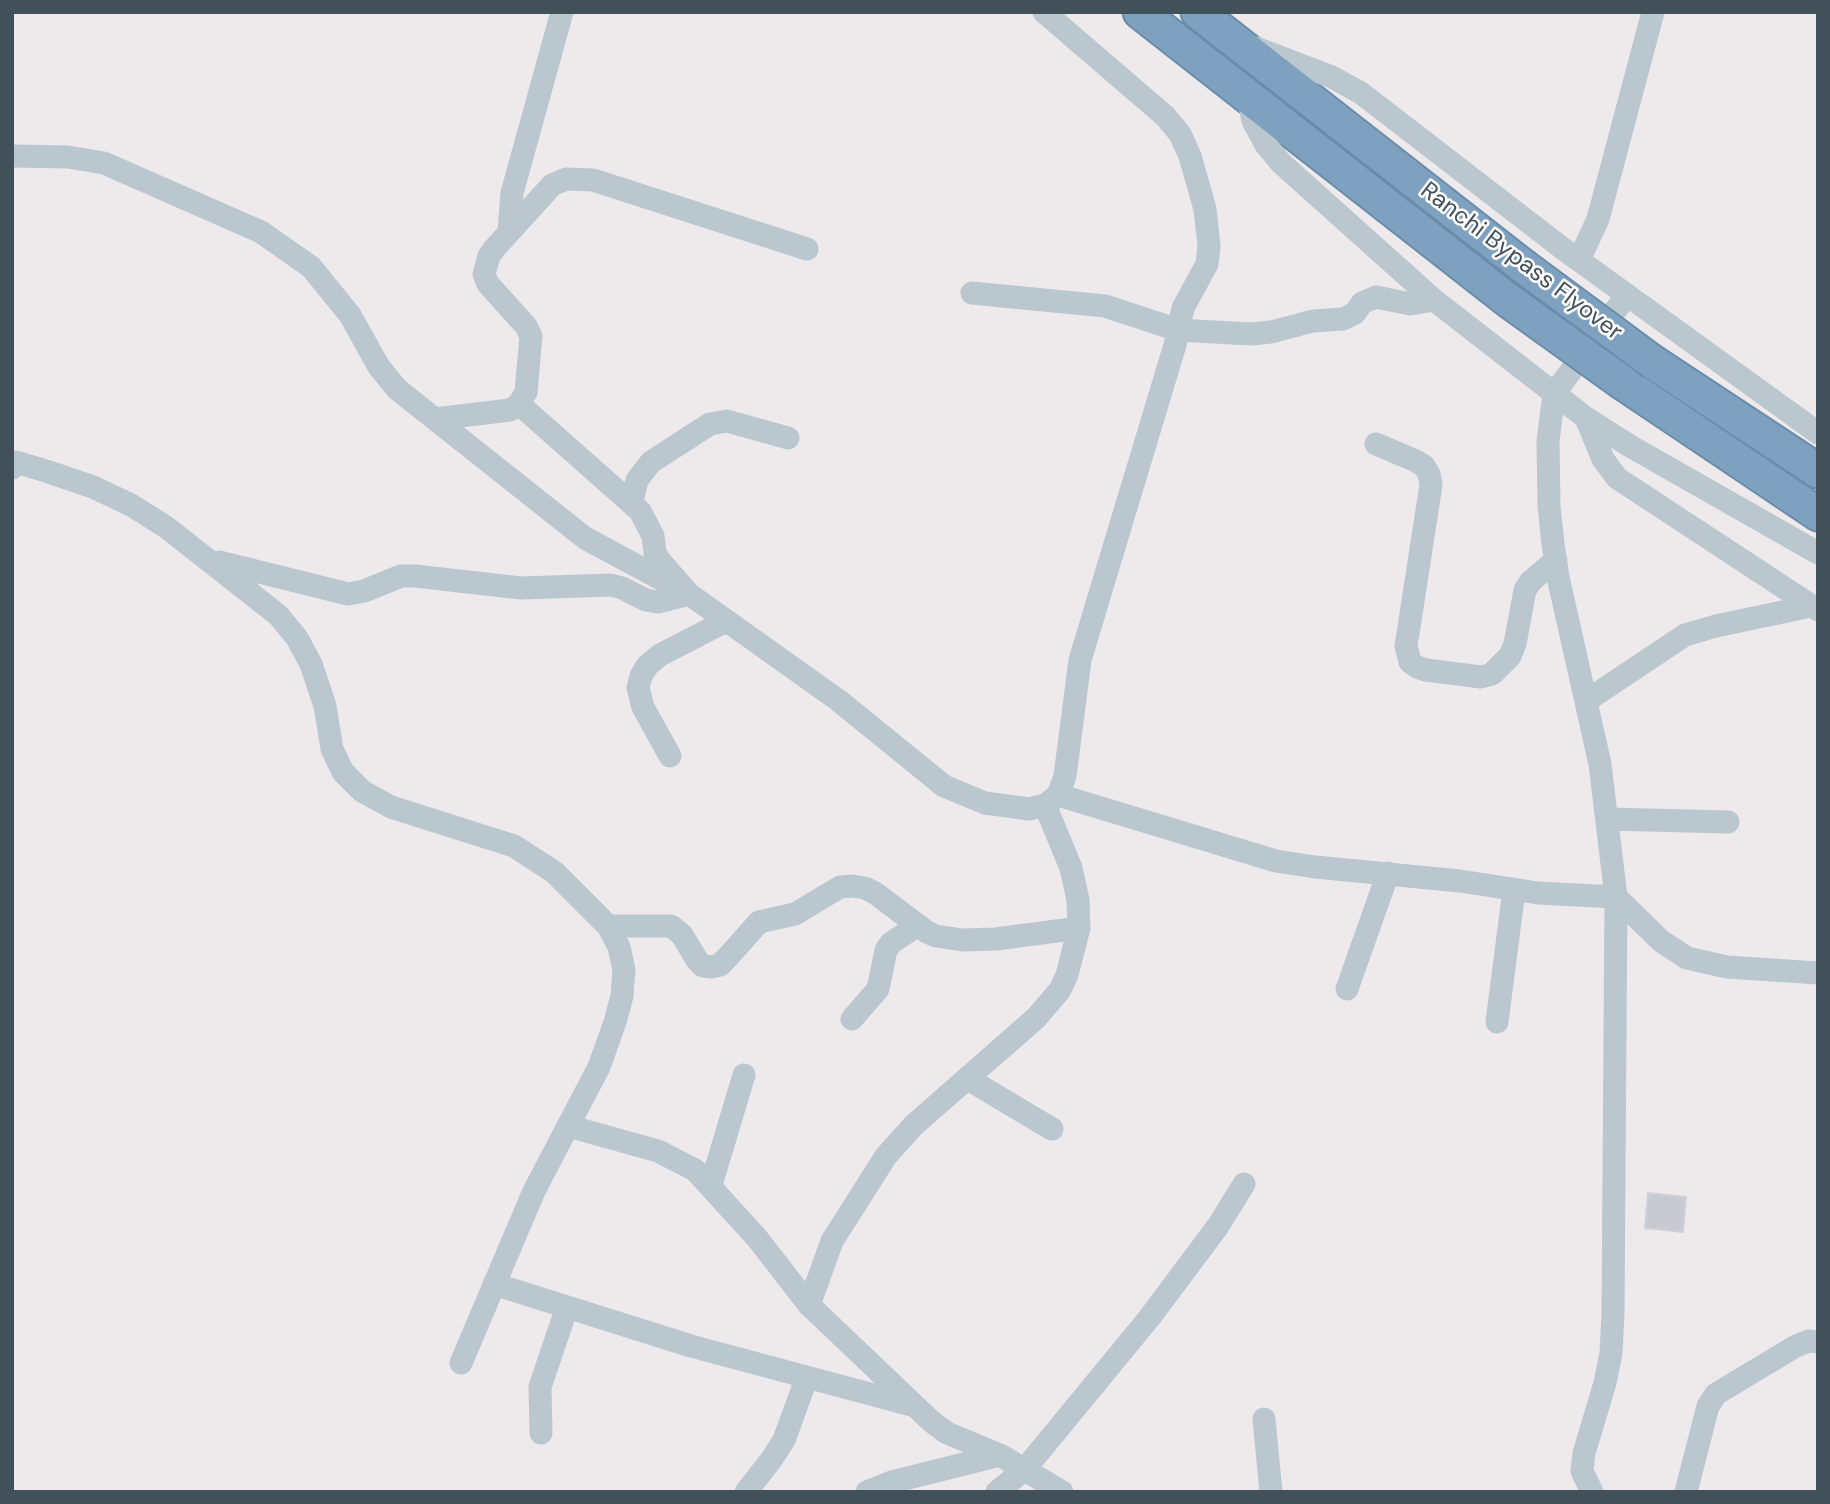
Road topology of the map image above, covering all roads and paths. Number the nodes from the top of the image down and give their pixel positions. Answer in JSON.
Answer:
{"nodes":[{"id":1,"x":562,"y":12,"type":"edge"},
{"id":2,"x":1044,"y":12,"type":"edge"},
{"id":3,"x":1140,"y":12,"type":"edge"},
{"id":4,"x":1198,"y":12,"type":"edge"},
{"id":5,"x":1653,"y":12,"type":"edge"},
{"id":6,"x":1234,"y":39,"type":"junction"},
{"id":7,"x":1248,"y":95,"type":"junction"},
{"id":8,"x":12,"y":156,"type":"edge"},
{"id":9,"x":509,"y":232,"type":"junction"},
{"id":10,"x":807,"y":249,"type":"dead end"},
{"id":11,"x":1579,"y":260,"type":"junction"},
{"id":12,"x":972,"y":293,"type":"dead end"},
{"id":13,"x":1626,"y":296,"type":"junction"},
{"id":14,"x":1434,"y":300,"type":"junction"},
{"id":15,"x":1178,"y":330,"type":"junction"},
{"id":16,"x":1554,"y":394,"type":"junction"},
{"id":17,"x":519,"y":404,"type":"junction"},
{"id":18,"x":1586,"y":418,"type":"junction"},
{"id":19,"x":435,"y":419,"type":"junction"},
{"id":20,"x":1818,"y":433,"type":"edge"},
{"id":21,"x":788,"y":438,"type":"dead end"},
{"id":22,"x":1376,"y":444,"type":"dead end"},
{"id":23,"x":14,"y":464,"type":"edge"},
{"id":24,"x":1818,"y":471,"type":"edge"},
{"id":25,"x":632,"y":502,"type":"junction"},
{"id":26,"x":1818,"y":514,"type":"edge"},
{"id":27,"x":1818,"y":553,"type":"edge"},
{"id":28,"x":207,"y":559,"type":"junction"},
{"id":29,"x":1556,"y":560,"type":"junction"},
{"id":30,"x":689,"y":594,"type":"junction"},
{"id":31,"x":1814,"y":608,"type":"edge"},
{"id":32,"x":726,"y":621,"type":"junction"},
{"id":33,"x":1586,"y":701,"type":"junction"},
{"id":34,"x":670,"y":756,"type":"dead end"},
{"id":35,"x":1051,"y":800,"type":"junction"},
{"id":36,"x":1608,"y":819,"type":"junction"},
{"id":37,"x":1728,"y":822,"type":"dead end"},
{"id":38,"x":1388,"y":873,"type":"junction"},
{"id":39,"x":1514,"y":890,"type":"junction"},
{"id":40,"x":1616,"y":897,"type":"junction"},
{"id":41,"x":918,"y":925,"type":"junction"},
{"id":42,"x":608,"y":926,"type":"junction"},
{"id":43,"x":1079,"y":928,"type":"junction"},
{"id":44,"x":1818,"y":973,"type":"edge"},
{"id":45,"x":1348,"y":989,"type":"dead end"},
{"id":46,"x":852,"y":1018,"type":"dead end"},
{"id":47,"x":1497,"y":1022,"type":"dead end"},
{"id":48,"x":744,"y":1075,"type":"dead end"},
{"id":49,"x":968,"y":1079,"type":"junction"},
{"id":50,"x":568,"y":1126,"type":"junction"},
{"id":51,"x":1052,"y":1129,"type":"dead end"},
{"id":52,"x":1244,"y":1184,"type":"dead end"},
{"id":53,"x":711,"y":1185,"type":"junction"},
{"id":54,"x":494,"y":1284,"type":"junction"},
{"id":55,"x":809,"y":1305,"type":"junction"},
{"id":56,"x":567,"y":1307,"type":"junction"},
{"id":57,"x":1818,"y":1342,"type":"edge"},
{"id":58,"x":461,"y":1363,"type":"dead end"},
{"id":59,"x":807,"y":1377,"type":"junction"},
{"id":60,"x":915,"y":1406,"type":"junction"},
{"id":61,"x":1264,"y":1419,"type":"dead end"},
{"id":62,"x":541,"y":1433,"type":"dead end"},
{"id":63,"x":1000,"y":1455,"type":"junction"},
{"id":64,"x":1026,"y":1469,"type":"junction"},
{"id":65,"x":746,"y":1492,"type":"edge"},
{"id":66,"x":867,"y":1492,"type":"edge"},
{"id":67,"x":997,"y":1492,"type":"edge"},
{"id":68,"x":1062,"y":1492,"type":"edge"},
{"id":69,"x":1271,"y":1492,"type":"edge"},
{"id":70,"x":1592,"y":1492,"type":"edge"},
{"id":71,"x":1686,"y":1492,"type":"edge"}],
"edges":[{"from":1,"to":9,"type":"street"},
{"from":2,"to":15,"type":"street"},
{"from":3,"to":7,"type":"highway","name":"Ranchi Bypass Flyover"},
{"from":4,"to":6,"type":"highway","name":"Ranchi Bypass Flyover"},
{"from":5,"to":11,"type":"street"},
{"from":6,"to":11,"type":"street"},
{"from":6,"to":24,"type":"highway","name":"Ranchi Bypass Flyover","bridge":true},
{"from":7,"to":14,"type":"street"},
{"from":7,"to":26,"type":"highway","name":"Ranchi Bypass Flyover","bridge":true},
{"from":8,"to":19,"type":"street"},
{"from":9,"to":10,"type":"street"},
{"from":9,"to":17,"type":"street"},
{"from":11,"to":13,"type":"street"},
{"from":12,"to":15,"type":"street"},
{"from":13,"to":16,"type":"street"},
{"from":13,"to":20,"type":"street"},
{"from":14,"to":15,"type":"street"},
{"from":14,"to":16,"type":"street"},
{"from":15,"to":35,"type":"street"},
{"from":16,"to":18,"type":"street"},
{"from":16,"to":29,"type":"street"},
{"from":17,"to":19,"type":"street"},
{"from":17,"to":25,"type":"street"},
{"from":18,"to":27,"type":"street"},
{"from":18,"to":31,"type":"street"},
{"from":19,"to":30,"type":"street"},
{"from":21,"to":25,"type":"street"},
{"from":22,"to":29,"type":"street"},
{"from":23,"to":28,"type":"street"},
{"from":25,"to":30,"type":"street"},
{"from":28,"to":30,"type":"street"},
{"from":28,"to":42,"type":"street"},
{"from":29,"to":33,"type":"street"},
{"from":30,"to":32,"type":"street"},
{"from":31,"to":33,"type":"street"},
{"from":32,"to":34,"type":"street"},
{"from":32,"to":35,"type":"street"},
{"from":33,"to":36,"type":"street"},
{"from":35,"to":38,"type":"street"},
{"from":35,"to":43,"type":"street"},
{"from":36,"to":37,"type":"street"},
{"from":36,"to":40,"type":"street"},
{"from":38,"to":39,"type":"street"},
{"from":38,"to":45,"type":"street"},
{"from":39,"to":40,"type":"street"},
{"from":39,"to":47,"type":"street"},
{"from":40,"to":44,"type":"street"},
{"from":40,"to":70,"type":"street"},
{"from":41,"to":42,"type":"street"},
{"from":41,"to":43,"type":"street"},
{"from":41,"to":46,"type":"street"},
{"from":42,"to":50,"type":"street"},
{"from":43,"to":49,"type":"street"},
{"from":48,"to":53,"type":"street"},
{"from":49,"to":51,"type":"street"},
{"from":49,"to":55,"type":"street"},
{"from":50,"to":53,"type":"street"},
{"from":50,"to":54,"type":"street"},
{"from":52,"to":64,"type":"street"},
{"from":53,"to":55,"type":"street"},
{"from":54,"to":56,"type":"street"},
{"from":54,"to":58,"type":"street"},
{"from":55,"to":60,"type":"street"},
{"from":56,"to":59,"type":"street"},
{"from":56,"to":62,"type":"street"},
{"from":57,"to":71,"type":"street"},
{"from":59,"to":60,"type":"street"},
{"from":59,"to":65,"type":"street"},
{"from":60,"to":63,"type":"street"},
{"from":61,"to":69,"type":"street"},
{"from":63,"to":64,"type":"street"},
{"from":63,"to":66,"type":"street"},
{"from":64,"to":67,"type":"street"},
{"from":64,"to":68,"type":"street"}]}
